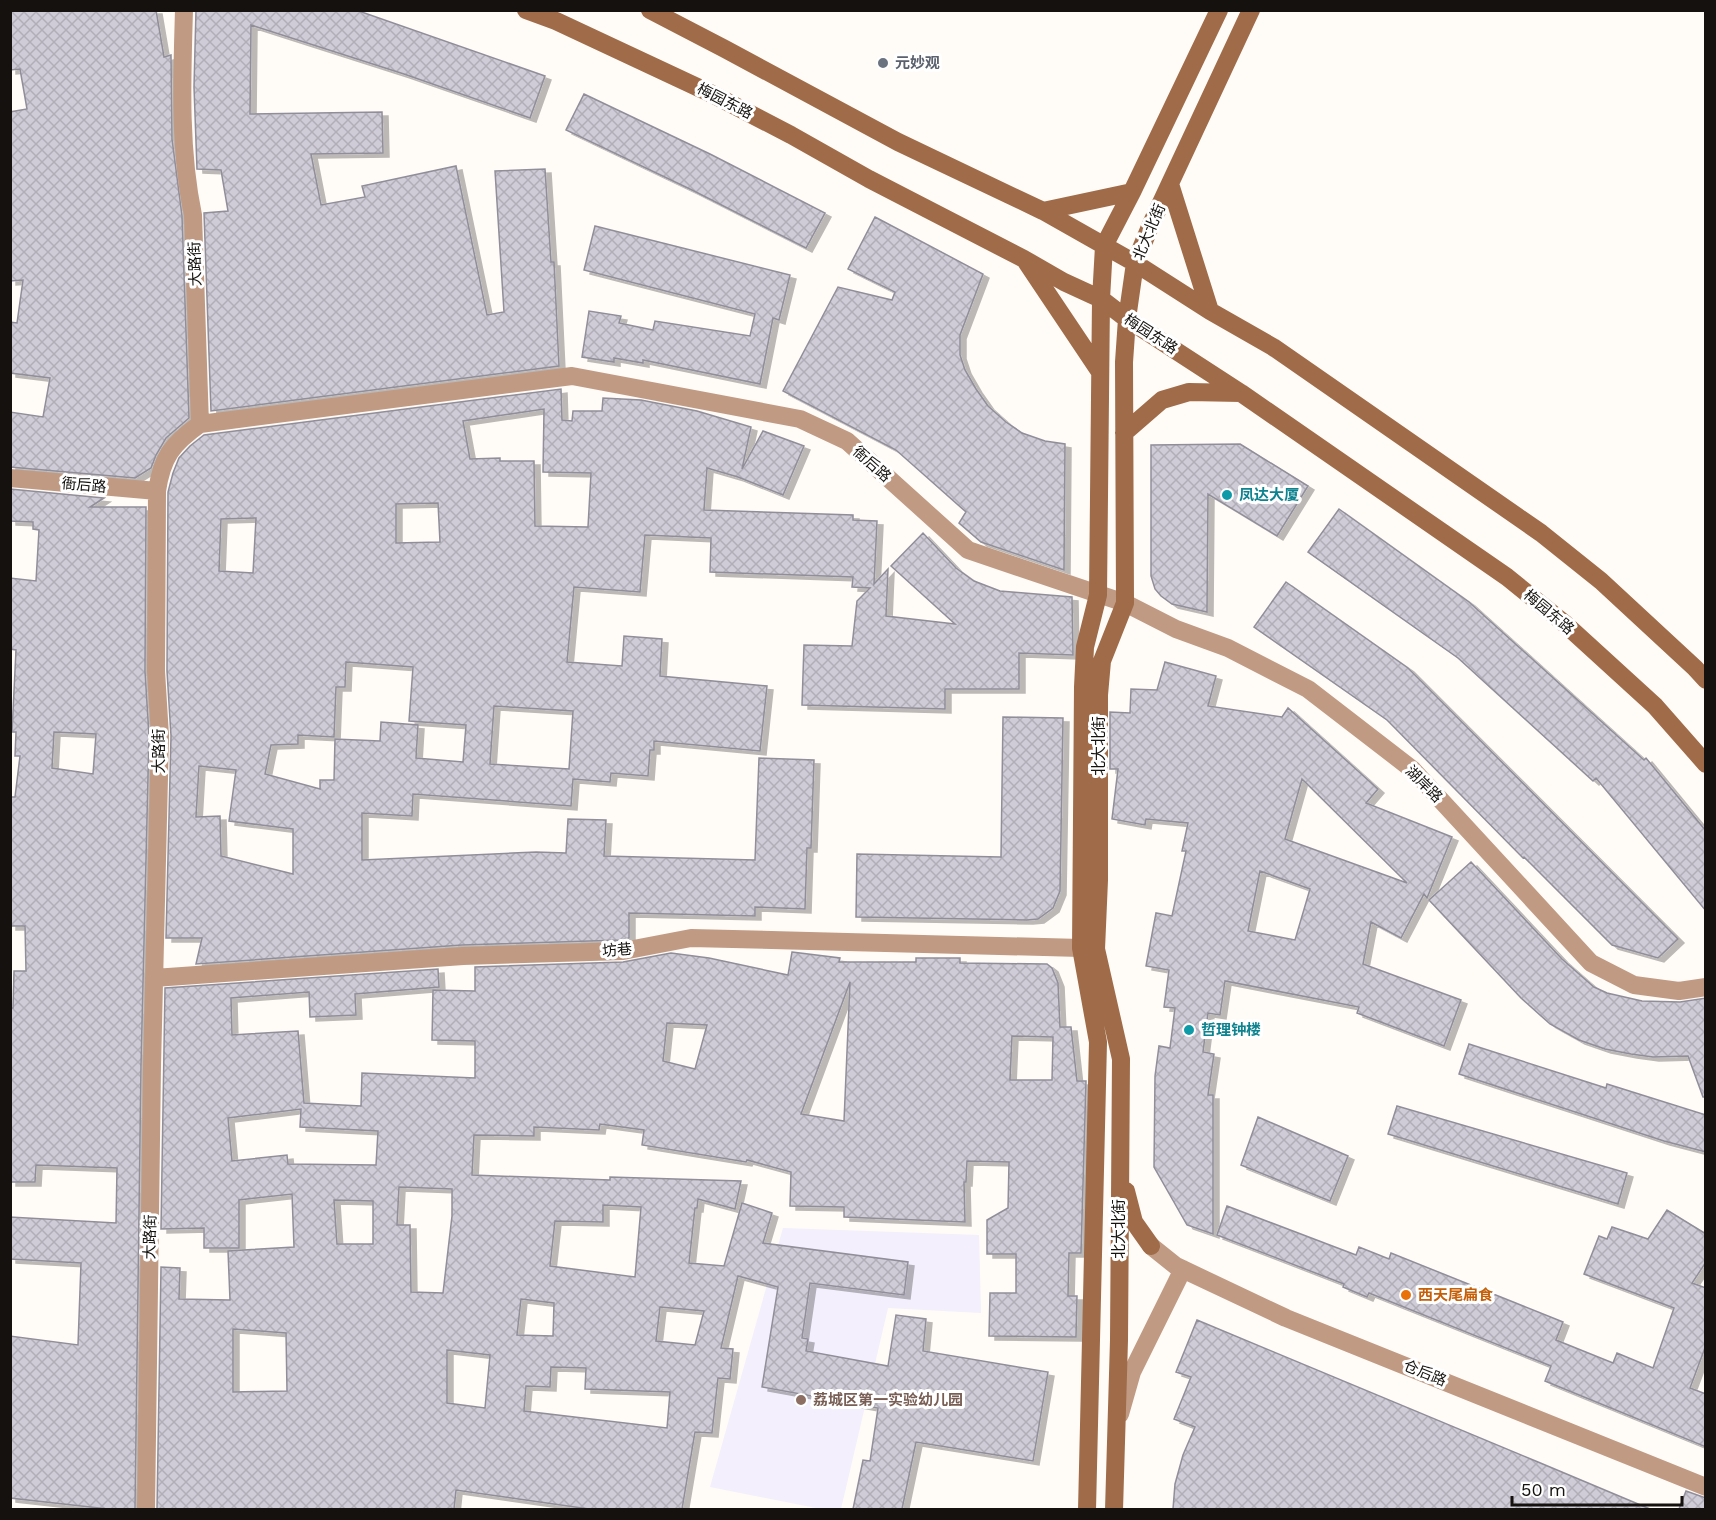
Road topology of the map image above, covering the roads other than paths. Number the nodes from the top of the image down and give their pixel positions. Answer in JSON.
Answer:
{"nodes":[{"id":1,"x":184,"y":10,"type":"edge"},
{"id":2,"x":526,"y":10,"type":"edge"},
{"id":3,"x":650,"y":10,"type":"edge"},
{"id":4,"x":1219,"y":10,"type":"edge"},
{"id":5,"x":1251,"y":10,"type":"edge"},
{"id":6,"x":1170,"y":184,"type":"junction"},
{"id":7,"x":1132,"y":192,"type":"junction"},
{"id":8,"x":1042,"y":211,"type":"junction"},
{"id":9,"x":1104,"y":246,"type":"junction"},
{"id":10,"x":1024,"y":259,"type":"junction"},
{"id":11,"x":1135,"y":263,"type":"junction"},
{"id":12,"x":1101,"y":299,"type":"junction"},
{"id":13,"x":1210,"y":311,"type":"junction"},
{"id":14,"x":1127,"y":319,"type":"junction"},
{"id":15,"x":1100,"y":372,"type":"junction"},
{"id":16,"x":1241,"y":393,"type":"junction"},
{"id":17,"x":200,"y":424,"type":"junction"},
{"id":18,"x":1124,"y":433,"type":"junction"},
{"id":19,"x":10,"y":478,"type":"edge"},
{"id":20,"x":157,"y":491,"type":"junction"},
{"id":21,"x":1111,"y":599,"type":"junction"},
{"id":22,"x":1706,"y":680,"type":"edge"},
{"id":23,"x":1706,"y":764,"type":"edge"},
{"id":24,"x":1081,"y":948,"type":"junction"},
{"id":25,"x":154,"y":978,"type":"junction"},
{"id":26,"x":1706,"y":987,"type":"edge"},
{"id":27,"x":1119,"y":1156,"type":"junction"},
{"id":28,"x":1151,"y":1246,"type":"joint"},
{"id":29,"x":1183,"y":1269,"type":"junction"},
{"id":30,"x":1116,"y":1428,"type":"junction"},
{"id":31,"x":1706,"y":1487,"type":"edge"},
{"id":32,"x":146,"y":1509,"type":"edge"},
{"id":33,"x":1088,"y":1509,"type":"edge"},
{"id":34,"x":1114,"y":1509,"type":"edge"}],
"edges":[{"from":1,"to":17,"type":"street","name":"大路街"},
{"from":2,"to":10,"type":"main road","name":"梅园东路"},
{"from":3,"to":8,"type":"main road"},
{"from":4,"to":7,"type":"main road","name":"北大北街"},
{"from":5,"to":6,"type":"main road","name":"北大北街"},
{"from":6,"to":11,"type":"main road","name":"北大北街"},
{"from":6,"to":13,"type":"main road"},
{"from":7,"to":8,"type":"main road"},
{"from":7,"to":9,"type":"main road","name":"北大北街"},
{"from":8,"to":9,"type":"main road"},
{"from":9,"to":11,"type":"main road"},
{"from":9,"to":12,"type":"main road","name":"北大北街"},
{"from":10,"to":12,"type":"main road","name":"梅园东路"},
{"from":10,"to":15,"type":"main road"},
{"from":11,"to":13,"type":"main road"},
{"from":11,"to":14,"type":"main road","name":"北大北街"},
{"from":12,"to":14,"type":"main road","name":"梅园东路"},
{"from":12,"to":15,"type":"main road","name":"北大北街"},
{"from":13,"to":22,"type":"main road"},
{"from":14,"to":16,"type":"main road","name":"梅园东路"},
{"from":14,"to":18,"type":"main road","name":"北大北街"},
{"from":15,"to":21,"type":"main road","name":"北大北街"},
{"from":16,"to":18,"type":"main road"},
{"from":16,"to":23,"type":"main road","name":"梅园东路"},
{"from":17,"to":20,"type":"street","name":"大路街"},
{"from":17,"to":21,"type":"street","name":"衙后路"},
{"from":18,"to":21,"type":"main road","name":"北大北街"},
{"from":19,"to":20,"type":"street","name":"衙后路"},
{"from":20,"to":25,"type":"street","name":"大路街"},
{"from":21,"to":24,"type":"main road","name":"北大北街"},
{"from":21,"to":26,"type":"street","name":"湖岸路"},
{"from":21,"to":27,"type":"main road","name":"北大北街"},
{"from":24,"to":25,"type":"street","name":"坊巷"},
{"from":24,"to":33,"type":"main road","name":"北大北街"},
{"from":25,"to":32,"type":"street","name":"大路街"},
{"from":27,"to":28,"type":"main road"},
{"from":27,"to":30,"type":"main road","name":"北大北街"},
{"from":28,"to":29,"type":"street","name":"仓后路"},
{"from":29,"to":30,"type":"street"},
{"from":29,"to":31,"type":"street","name":"仓后路"},
{"from":30,"to":34,"type":"main road","name":"北大北街"}]}
